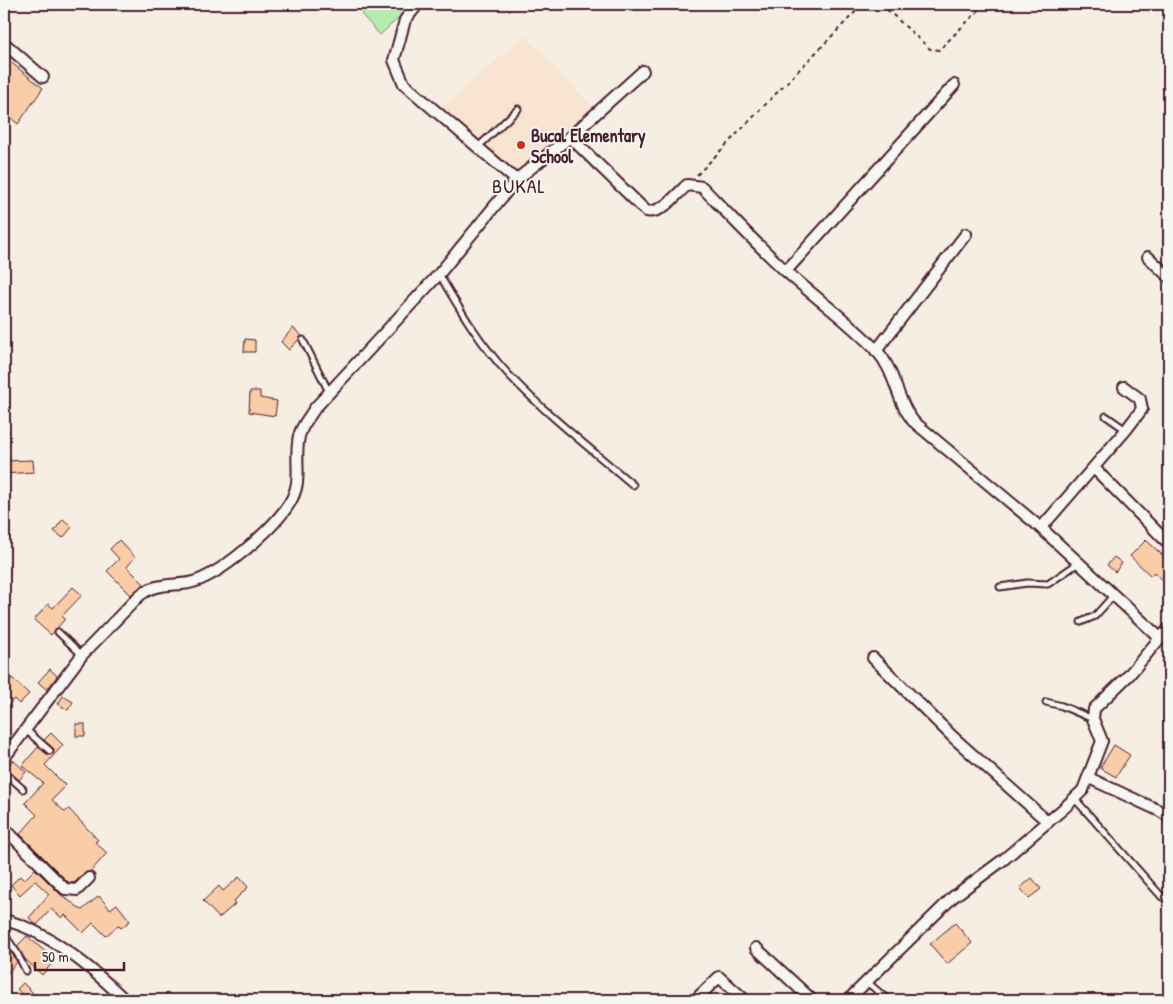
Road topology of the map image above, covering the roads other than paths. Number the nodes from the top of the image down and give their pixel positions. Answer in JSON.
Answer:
{"nodes":[{"id":1,"x":418,"y":4,"type":"edge"},
{"id":2,"x":4,"y":43,"type":"edge"},
{"id":3,"x":643,"y":71,"type":"dead end"},
{"id":4,"x":43,"y":77,"type":"dead end"},
{"id":5,"x":954,"y":85,"type":"dead end"},
{"id":6,"x":518,"y":109,"type":"dead end"},
{"id":7,"x":570,"y":137,"type":"junction"},
{"id":8,"x":478,"y":148,"type":"junction"},
{"id":9,"x":516,"y":180,"type":"junction"},
{"id":10,"x":966,"y":234,"type":"dead end"},
{"id":11,"x":1148,"y":257,"type":"dead end"},
{"id":12,"x":786,"y":271,"type":"junction"},
{"id":13,"x":439,"y":274,"type":"junction"},
{"id":14,"x":1169,"y":277,"type":"edge"},
{"id":15,"x":303,"y":340,"type":"dead end"},
{"id":16,"x":876,"y":351,"type":"junction"},
{"id":17,"x":1124,"y":387,"type":"dead end"},
{"id":18,"x":330,"y":392,"type":"junction"},
{"id":19,"x":1106,"y":416,"type":"dead end"},
{"id":20,"x":1126,"y":430,"type":"junction"},
{"id":21,"x":1094,"y":468,"type":"junction"},
{"id":22,"x":633,"y":484,"type":"dead end"},
{"id":23,"x":1041,"y":528,"type":"junction"},
{"id":24,"x":1169,"y":544,"type":"edge"},
{"id":25,"x":1078,"y":564,"type":"junction"},
{"id":26,"x":1000,"y":587,"type":"dead end"},
{"id":27,"x":1113,"y":596,"type":"junction"},
{"id":28,"x":1081,"y":622,"type":"dead end"},
{"id":29,"x":58,"y":632,"type":"dead end"},
{"id":30,"x":1166,"y":633,"type":"edge"},
{"id":31,"x":82,"y":655,"type":"junction"},
{"id":32,"x":873,"y":658,"type":"dead end"},
{"id":33,"x":1046,"y":702,"type":"dead end"},
{"id":34,"x":1093,"y":719,"type":"junction"},
{"id":35,"x":26,"y":730,"type":"junction"},
{"id":36,"x":50,"y":751,"type":"dead end"},
{"id":37,"x":4,"y":758,"type":"edge"},
{"id":38,"x":4,"y":772,"type":"edge"},
{"id":39,"x":1089,"y":778,"type":"junction"},
{"id":40,"x":23,"y":789,"type":"dead end"},
{"id":41,"x":1075,"y":799,"type":"junction"},
{"id":42,"x":1169,"y":818,"type":"edge"},
{"id":43,"x":1048,"y":822,"type":"junction"},
{"id":44,"x":4,"y":828,"type":"edge"},
{"id":45,"x":89,"y":878,"type":"dead end"},
{"id":46,"x":1169,"y":898,"type":"edge"},
{"id":47,"x":4,"y":920,"type":"edge"},
{"id":48,"x":4,"y":934,"type":"edge"},
{"id":49,"x":756,"y":948,"type":"dead end"},
{"id":50,"x":26,"y":971,"type":"dead end"},
{"id":51,"x":867,"y":982,"type":"junction"},
{"id":52,"x":125,"y":1000,"type":"edge"},
{"id":53,"x":695,"y":1000,"type":"edge"},
{"id":54,"x":745,"y":1000,"type":"edge"},
{"id":55,"x":812,"y":1000,"type":"edge"},
{"id":56,"x":848,"y":1000,"type":"edge"},
{"id":57,"x":888,"y":1000,"type":"edge"}],
"edges":[{"from":1,"to":8,"type":"street"},
{"from":2,"to":4,"type":"street"},
{"from":3,"to":7,"type":"street"},
{"from":5,"to":12,"type":"street"},
{"from":6,"to":8,"type":"lane"},
{"from":7,"to":9,"type":"street"},
{"from":7,"to":12,"type":"street"},
{"from":8,"to":9,"type":"street"},
{"from":9,"to":13,"type":"street"},
{"from":10,"to":16,"type":"street"},
{"from":11,"to":14,"type":"street"},
{"from":12,"to":16,"type":"street"},
{"from":13,"to":18,"type":"street"},
{"from":13,"to":22,"type":"lane"},
{"from":15,"to":18,"type":"lane"},
{"from":16,"to":23,"type":"street"},
{"from":17,"to":20,"type":"street"},
{"from":18,"to":31,"type":"street"},
{"from":19,"to":20,"type":"lane"},
{"from":20,"to":21,"type":"street"},
{"from":21,"to":23,"type":"street"},
{"from":21,"to":24,"type":"street"},
{"from":23,"to":25,"type":"street"},
{"from":25,"to":26,"type":"lane"},
{"from":25,"to":27,"type":"street"},
{"from":27,"to":28,"type":"lane"},
{"from":27,"to":30,"type":"street"},
{"from":29,"to":31,"type":"lane"},
{"from":30,"to":34,"type":"street"},
{"from":31,"to":35,"type":"street"},
{"from":32,"to":43,"type":"street"},
{"from":33,"to":34,"type":"lane"},
{"from":34,"to":39,"type":"street"},
{"from":35,"to":36,"type":"lane"},
{"from":35,"to":37,"type":"street"},
{"from":38,"to":40,"type":"lane"},
{"from":39,"to":41,"type":"street"},
{"from":39,"to":42,"type":"street"},
{"from":41,"to":43,"type":"street"},
{"from":41,"to":46,"type":"lane"},
{"from":43,"to":51,"type":"street"},
{"from":44,"to":45,"type":"street"},
{"from":47,"to":52,"type":"street"},
{"from":48,"to":50,"type":"lane"},
{"from":49,"to":55,"type":"street"},
{"from":51,"to":56,"type":"street"},
{"from":51,"to":57,"type":"lane"},
{"from":53,"to":54,"type":"street"}]}
